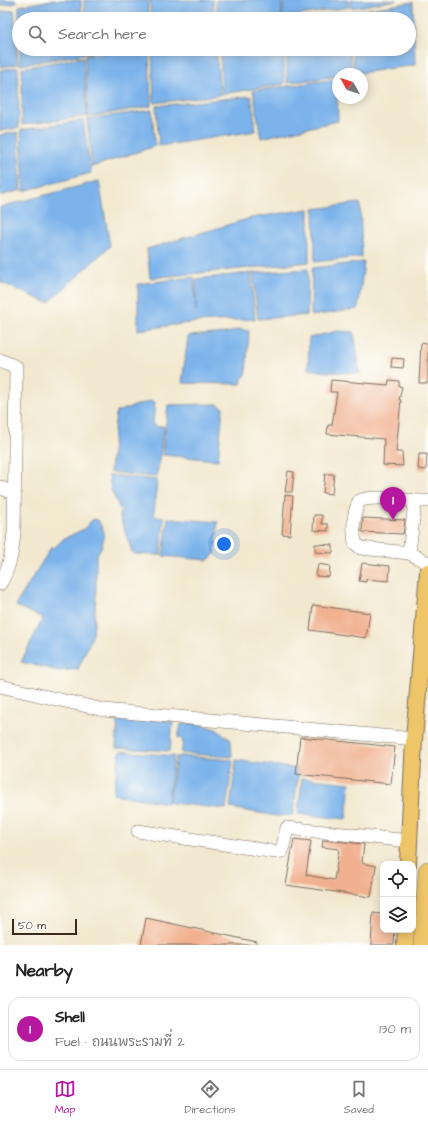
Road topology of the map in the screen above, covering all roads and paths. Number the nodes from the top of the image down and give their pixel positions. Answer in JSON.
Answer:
{"nodes":[{"id":1,"x":0,"y":360,"type":"edge"},
{"id":2,"x":0,"y":487,"type":"edge"},
{"id":3,"x":14,"y":494,"type":"junction"},
{"id":4,"x":428,"y":501,"type":"edge"},
{"id":5,"x":414,"y":502,"type":"junction"},
{"id":6,"x":409,"y":553,"type":"junction"},
{"id":7,"x":428,"y":563,"type":"edge"},
{"id":8,"x":428,"y":574,"type":"edge"},
{"id":9,"x":0,"y":584,"type":"edge"},
{"id":10,"x":0,"y":686,"type":"edge"},
{"id":11,"x":414,"y":739,"type":"junction"},
{"id":12,"x":138,"y":831,"type":"dead end"},
{"id":13,"x":409,"y":842,"type":"junction"},
{"id":14,"x":408,"y":861,"type":"edge"},
{"id":15,"x":428,"y":871,"type":"edge"},
{"id":16,"x":406,"y":933,"type":"edge"},
{"id":17,"x":405,"y":945,"type":"edge"},
{"id":18,"x":423,"y":945,"type":"edge"}],
"edges":[{"from":1,"to":3,"type":"street"},
{"from":2,"to":3,"type":"street"},
{"from":3,"to":9,"type":"street"},
{"from":4,"to":5,"type":"street"},
{"from":5,"to":6,"type":"street"},
{"from":5,"to":6,"type":"street"},
{"from":6,"to":7,"type":"street"},
{"from":8,"to":11,"type":"main road"},
{"from":10,"to":11,"type":"street"},
{"from":11,"to":13,"type":"main road"},
{"from":12,"to":13,"type":"street"},
{"from":13,"to":14,"type":"main road"},
{"from":15,"to":18,"type":"highway"},
{"from":16,"to":17,"type":"main road"}]}
